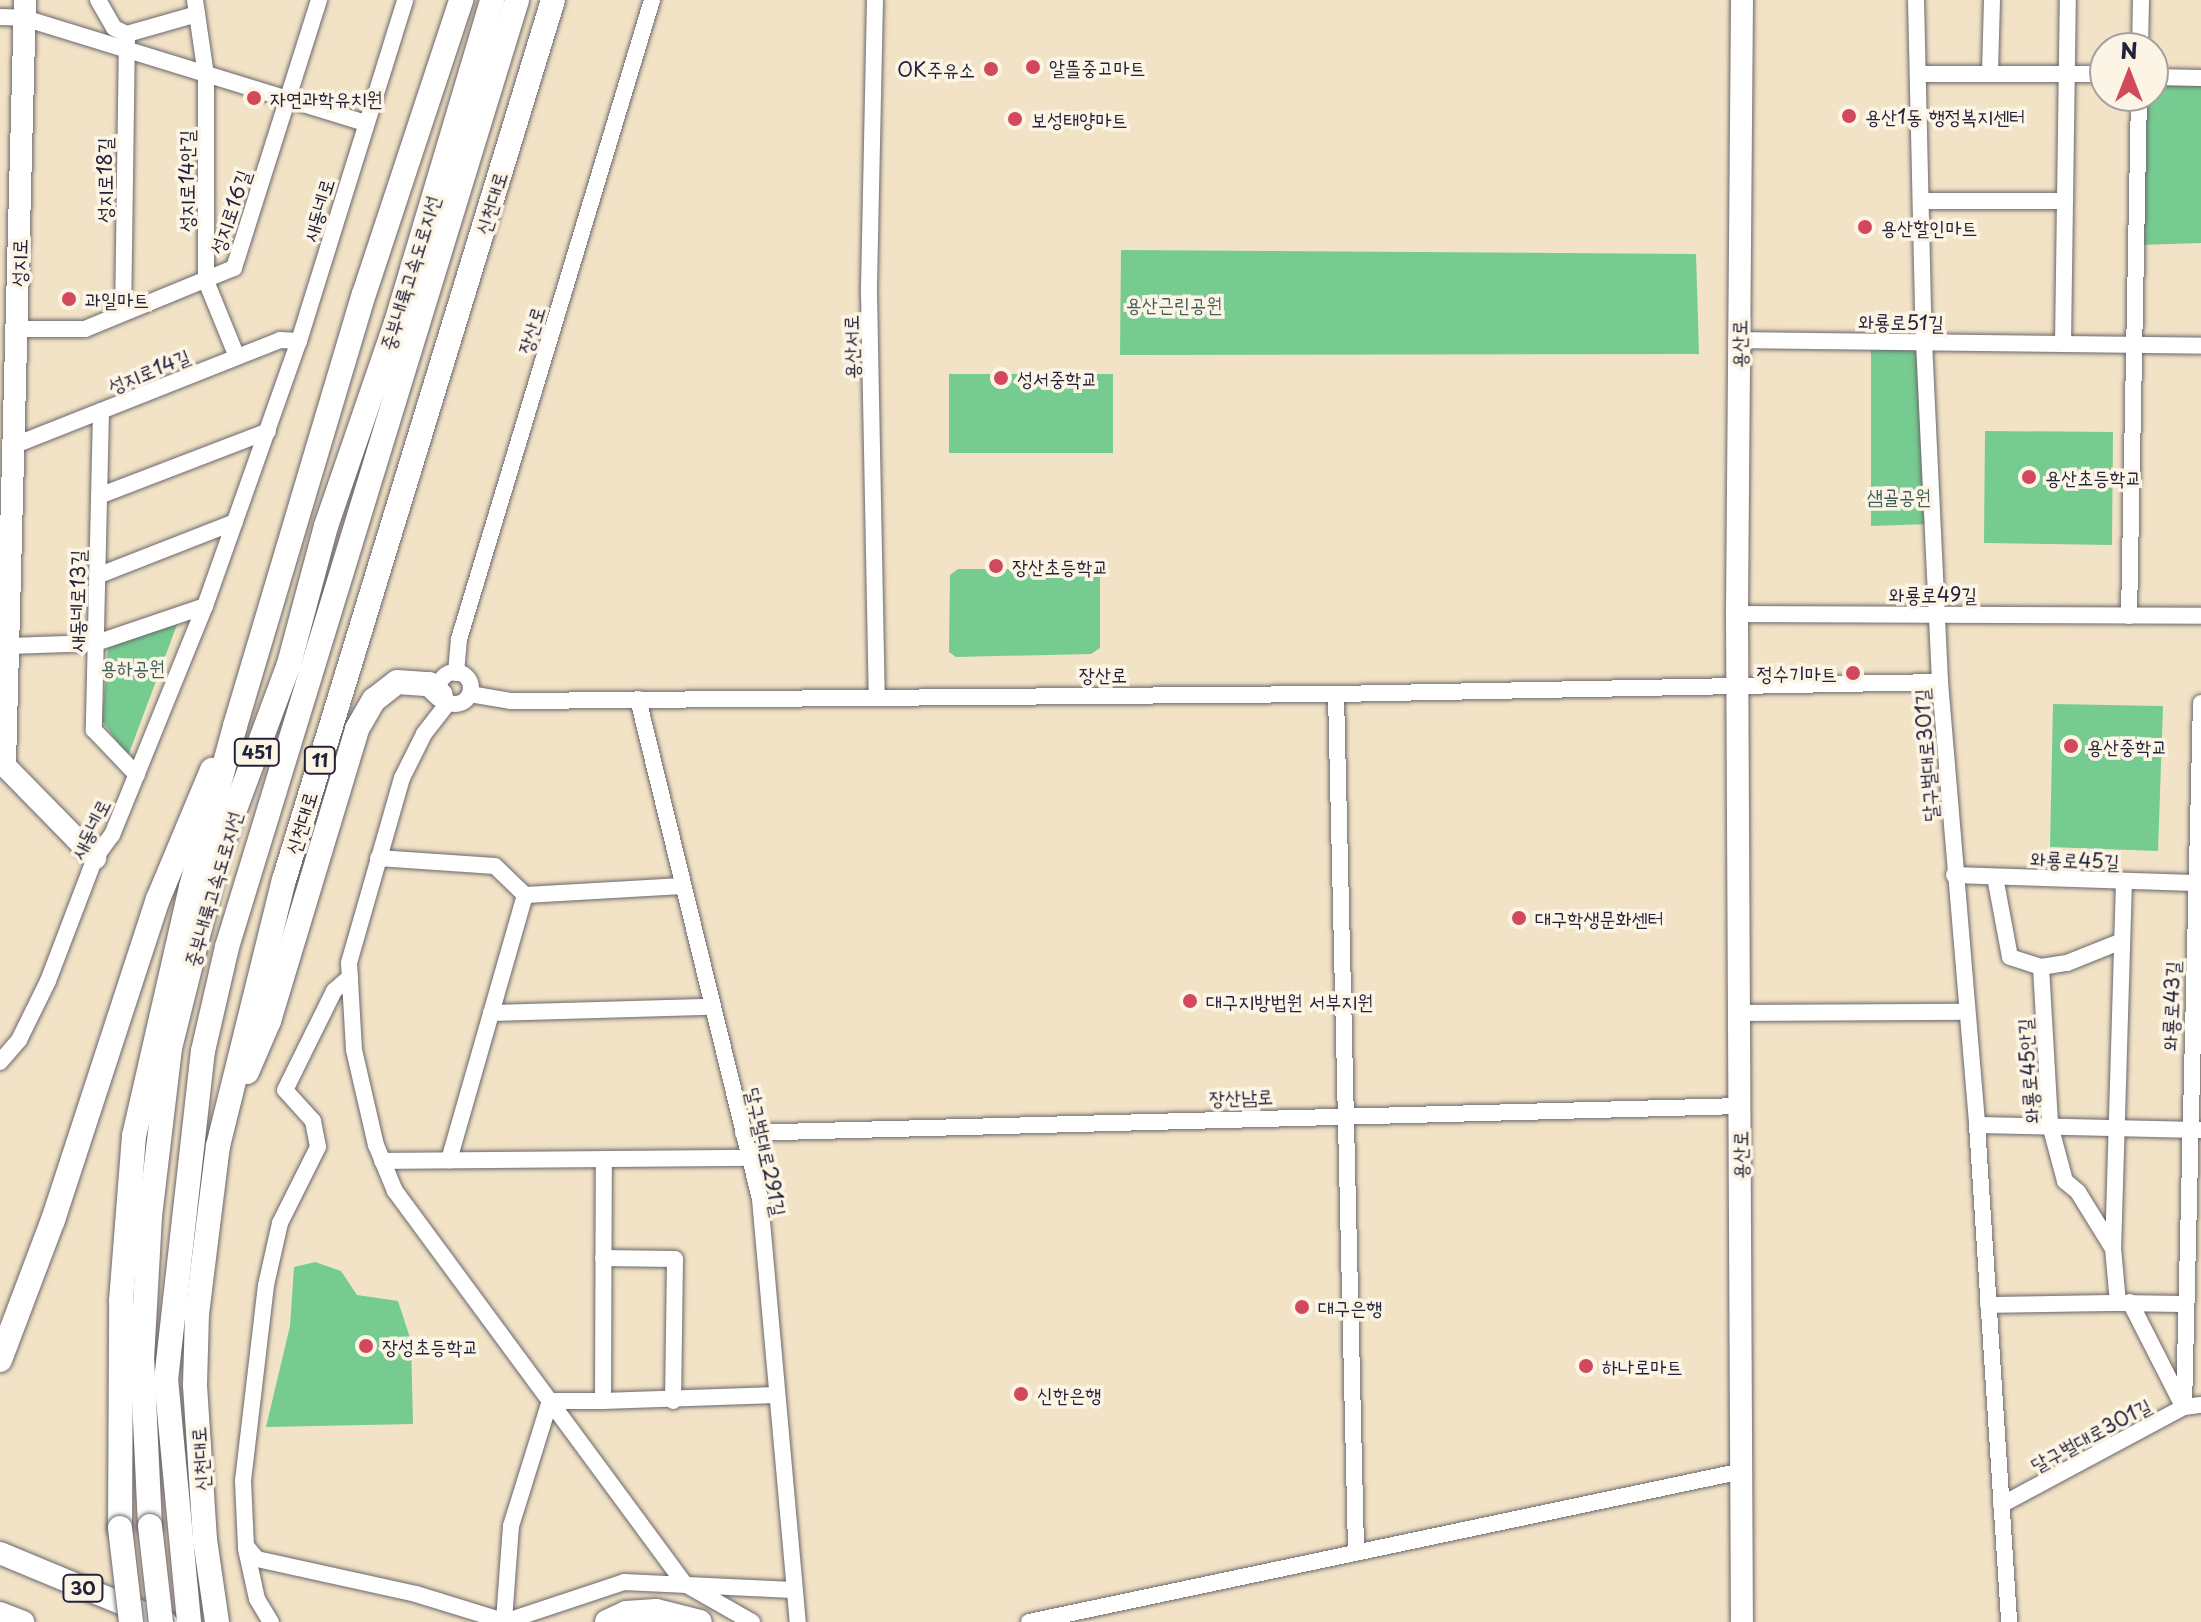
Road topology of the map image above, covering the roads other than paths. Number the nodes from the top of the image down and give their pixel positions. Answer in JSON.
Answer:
{"nodes":[{"id":1,"x":98,"y":0,"type":"edge"},
{"id":2,"x":319,"y":0,"type":"edge"},
{"id":3,"x":405,"y":0,"type":"edge"},
{"id":4,"x":461,"y":0,"type":"edge"},
{"id":5,"x":492,"y":0,"type":"edge"},
{"id":6,"x":517,"y":0,"type":"edge"},
{"id":7,"x":553,"y":0,"type":"edge"},
{"id":8,"x":652,"y":0,"type":"edge"},
{"id":9,"x":875,"y":0,"type":"edge"},
{"id":10,"x":1742,"y":0,"type":"edge"},
{"id":11,"x":1916,"y":0,"type":"edge"},
{"id":12,"x":1992,"y":0,"type":"edge"},
{"id":13,"x":2068,"y":0,"type":"edge"},
{"id":14,"x":2141,"y":0,"type":"edge"},
{"id":15,"x":196,"y":7,"type":"edge"},
{"id":16,"x":25,"y":9,"type":"edge"},
{"id":17,"x":0,"y":17,"type":"edge"},
{"id":18,"x":2140,"y":32,"type":"edge"},
{"id":19,"x":126,"y":42,"type":"junction"},
{"id":20,"x":2067,"y":71,"type":"junction"},
{"id":21,"x":1990,"y":72,"type":"junction"},
{"id":22,"x":2089,"y":73,"type":"edge"},
{"id":23,"x":1921,"y":74,"type":"junction"},
{"id":24,"x":206,"y":75,"type":"junction"},
{"id":25,"x":2169,"y":77,"type":"edge"},
{"id":26,"x":2201,"y":78,"type":"edge"},
{"id":27,"x":289,"y":99,"type":"junction"},
{"id":28,"x":2139,"y":112,"type":"edge"},
{"id":29,"x":366,"y":123,"type":"junction"},
{"id":30,"x":1922,"y":201,"type":"junction"},
{"id":31,"x":2065,"y":201,"type":"junction"},
{"id":32,"x":206,"y":281,"type":"junction"},
{"id":33,"x":123,"y":312,"type":"junction"},
{"id":34,"x":18,"y":329,"type":"junction"},
{"id":35,"x":1739,"y":340,"type":"junction"},
{"id":36,"x":299,"y":341,"type":"junction"},
{"id":37,"x":1924,"y":342,"type":"junction"},
{"id":38,"x":2063,"y":344,"type":"junction"},
{"id":39,"x":2136,"y":345,"type":"junction"},
{"id":40,"x":2201,"y":346,"type":"edge"},
{"id":41,"x":237,"y":357,"type":"junction"},
{"id":42,"x":101,"y":411,"type":"junction"},
{"id":43,"x":268,"y":431,"type":"junction"},
{"id":44,"x":8,"y":445,"type":"edge"},
{"id":45,"x":99,"y":496,"type":"junction"},
{"id":46,"x":235,"y":522,"type":"junction"},
{"id":47,"x":97,"y":576,"type":"junction"},
{"id":48,"x":205,"y":606,"type":"junction"},
{"id":49,"x":1737,"y":614,"type":"junction"},
{"id":50,"x":1938,"y":614,"type":"junction"},
{"id":51,"x":2129,"y":616,"type":"junction"},
{"id":52,"x":2201,"y":616,"type":"edge"},
{"id":53,"x":96,"y":643,"type":"junction"},
{"id":54,"x":9,"y":646,"type":"junction"},
{"id":55,"x":456,"y":673,"type":"junction"},
{"id":56,"x":1940,"y":682,"type":"junction"},
{"id":57,"x":1737,"y":688,"type":"junction"},
{"id":58,"x":470,"y":694,"type":"junction"},
{"id":59,"x":877,"y":694,"type":"junction"},
{"id":60,"x":1336,"y":694,"type":"junction"},
{"id":61,"x":444,"y":699,"type":"junction"},
{"id":62,"x":638,"y":699,"type":"junction"},
{"id":63,"x":2201,"y":703,"type":"edge"},
{"id":64,"x":235,"y":726,"type":"junction"},
{"id":65,"x":2,"y":766,"type":"edge"},
{"id":66,"x":137,"y":775,"type":"junction"},
{"id":67,"x":95,"y":858,"type":"junction"},
{"id":68,"x":378,"y":858,"type":"junction"},
{"id":69,"x":1954,"y":875,"type":"junction"},
{"id":70,"x":1995,"y":877,"type":"junction"},
{"id":71,"x":2124,"y":881,"type":"junction"},
{"id":72,"x":2198,"y":883,"type":"edge"},
{"id":73,"x":683,"y":886,"type":"junction"},
{"id":74,"x":525,"y":895,"type":"junction"},
{"id":75,"x":2122,"y":941,"type":"junction"},
{"id":76,"x":2041,"y":967,"type":"junction"},
{"id":77,"x":350,"y":977,"type":"junction"},
{"id":78,"x":712,"y":1007,"type":"junction"},
{"id":79,"x":1966,"y":1012,"type":"junction"},
{"id":80,"x":491,"y":1013,"type":"junction"},
{"id":81,"x":1740,"y":1013,"type":"junction"},
{"id":82,"x":0,"y":1062,"type":"edge"},
{"id":83,"x":1741,"y":1106,"type":"junction"},
{"id":84,"x":1346,"y":1114,"type":"junction"},
{"id":85,"x":1977,"y":1125,"type":"junction"},
{"id":86,"x":2050,"y":1125,"type":"junction"},
{"id":87,"x":2117,"y":1126,"type":"junction"},
{"id":88,"x":2194,"y":1130,"type":"edge"},
{"id":89,"x":743,"y":1133,"type":"junction"},
{"id":90,"x":220,"y":1137,"type":"junction"},
{"id":91,"x":749,"y":1158,"type":"junction"},
{"id":92,"x":604,"y":1159,"type":"junction"},
{"id":93,"x":449,"y":1160,"type":"junction"},
{"id":94,"x":382,"y":1161,"type":"junction"},
{"id":95,"x":2114,"y":1251,"type":"junction"},
{"id":96,"x":603,"y":1258,"type":"junction"},
{"id":97,"x":2124,"y":1303,"type":"junction"},
{"id":98,"x":2183,"y":1304,"type":"junction"},
{"id":99,"x":1988,"y":1305,"type":"junction"},
{"id":100,"x":197,"y":1314,"type":"junction"},
{"id":101,"x":0,"y":1360,"type":"edge"},
{"id":102,"x":776,"y":1395,"type":"junction"},
{"id":103,"x":550,"y":1401,"type":"junction"},
{"id":104,"x":603,"y":1401,"type":"junction"},
{"id":105,"x":673,"y":1401,"type":"junction"},
{"id":106,"x":2192,"y":1406,"type":"edge"},
{"id":107,"x":1738,"y":1472,"type":"junction"},
{"id":108,"x":2001,"y":1505,"type":"junction"},
{"id":109,"x":246,"y":1546,"type":"junction"},
{"id":110,"x":1356,"y":1551,"type":"junction"},
{"id":111,"x":0,"y":1553,"type":"edge"},
{"id":112,"x":685,"y":1584,"type":"junction"},
{"id":113,"x":793,"y":1590,"type":"junction"},
{"id":114,"x":0,"y":1613,"type":"edge"},
{"id":115,"x":23,"y":1622,"type":"edge"},
{"id":116,"x":131,"y":1622,"type":"edge"},
{"id":117,"x":163,"y":1622,"type":"edge"},
{"id":118,"x":189,"y":1622,"type":"edge"},
{"id":119,"x":217,"y":1622,"type":"edge"},
{"id":120,"x":231,"y":1622,"type":"edge"},
{"id":121,"x":271,"y":1622,"type":"edge"},
{"id":122,"x":504,"y":1622,"type":"edge"},
{"id":123,"x":607,"y":1622,"type":"edge"},
{"id":124,"x":700,"y":1622,"type":"edge"},
{"id":125,"x":752,"y":1622,"type":"edge"},
{"id":126,"x":798,"y":1622,"type":"edge"},
{"id":127,"x":1029,"y":1622,"type":"edge"},
{"id":128,"x":1742,"y":1622,"type":"edge"},
{"id":129,"x":2009,"y":1622,"type":"edge"}],
"edges":[{"from":1,"to":19,"type":"street"},
{"from":2,"to":27,"type":"street","name":"성지로16길"},
{"from":3,"to":29,"type":"street","name":"새동네로"},
{"from":4,"to":64,"type":"highway"},
{"from":5,"to":117,"type":"highway","name":"중부내륙고속도로지선","number":"451","bridge":true},
{"from":6,"to":118,"type":"highway","name":"중부내륙고속도로지선","number":"451"},
{"from":7,"to":90,"type":"highway","name":"신천대로","number":"11"},
{"from":8,"to":55,"type":"street","name":"장산로"},
{"from":9,"to":59,"type":"street","name":"용산서로"},
{"from":10,"to":35,"type":"main road","name":"용산로"},
{"from":11,"to":23,"type":"street","name":"달구벌대로301길"},
{"from":12,"to":21,"type":"street"},
{"from":13,"to":20,"type":"street"},
{"from":14,"to":18,"type":"street"},
{"from":15,"to":19,"type":"street"},
{"from":15,"to":24,"type":"street","name":"성지로14안길"},
{"from":16,"to":17,"type":"street"},
{"from":16,"to":19,"type":"street"},
{"from":16,"to":34,"type":"main road","name":"성지로"},
{"from":19,"to":24,"type":"street"},
{"from":19,"to":33,"type":"street","name":"성지로18길"},
{"from":20,"to":21,"type":"street"},
{"from":20,"to":22,"type":"street"},
{"from":20,"to":31,"type":"street"},
{"from":21,"to":23,"type":"street"},
{"from":23,"to":30,"type":"street","name":"달구벌대로301길"},
{"from":24,"to":27,"type":"street"},
{"from":24,"to":32,"type":"street","name":"성지로14안길"},
{"from":25,"to":26,"type":"street"},
{"from":27,"to":29,"type":"street"},
{"from":27,"to":32,"type":"street","name":"성지로16길"},
{"from":28,"to":39,"type":"street"},
{"from":29,"to":36,"type":"street","name":"새동네로"},
{"from":30,"to":31,"type":"street"},
{"from":30,"to":37,"type":"street","name":"달구벌대로301길"},
{"from":31,"to":38,"type":"street"},
{"from":32,"to":33,"type":"street","name":"성지로16길"},
{"from":32,"to":41,"type":"street","name":"성지로14안길"},
{"from":33,"to":34,"type":"street","name":"성지로16길"},
{"from":34,"to":44,"type":"main road","name":"성지로"},
{"from":35,"to":37,"type":"street","name":"와룡로51길"},
{"from":35,"to":49,"type":"main road","name":"용산로"},
{"from":36,"to":41,"type":"street","name":"성지로14길"},
{"from":36,"to":43,"type":"street","name":"새동네로"},
{"from":37,"to":38,"type":"street","name":"와룡로51길"},
{"from":37,"to":50,"type":"street","name":"달구벌대로301길"},
{"from":38,"to":39,"type":"street","name":"와룡로51길"},
{"from":39,"to":40,"type":"street","name":"와룡로51길"},
{"from":39,"to":51,"type":"street"},
{"from":41,"to":42,"type":"street","name":"성지로14길"},
{"from":42,"to":44,"type":"street","name":"성지로14길"},
{"from":42,"to":45,"type":"street","name":"새동네로13길"},
{"from":43,"to":45,"type":"street"},
{"from":43,"to":46,"type":"street","name":"새동네로"},
{"from":44,"to":54,"type":"main road","name":"성지로"},
{"from":45,"to":47,"type":"street","name":"새동네로13길"},
{"from":46,"to":47,"type":"street"},
{"from":46,"to":48,"type":"street","name":"새동네로"},
{"from":47,"to":53,"type":"street","name":"새동네로13길"},
{"from":48,"to":53,"type":"street"},
{"from":48,"to":66,"type":"street","name":"새동네로"},
{"from":49,"to":50,"type":"street","name":"와룡로49길"},
{"from":49,"to":57,"type":"main road","name":"용산로"},
{"from":50,"to":51,"type":"street","name":"와룡로49길"},
{"from":50,"to":56,"type":"street","name":"달구벌대로301길"},
{"from":51,"to":52,"type":"street","name":"와룡로49길"},
{"from":53,"to":54,"type":"street"},
{"from":53,"to":66,"type":"street","name":"새동네로13길"},
{"from":54,"to":65,"type":"main road","name":"성지로"},
{"from":55,"to":58,"type":"street"},
{"from":55,"to":61,"type":"street"},
{"from":56,"to":57,"type":"street"},
{"from":56,"to":69,"type":"street","name":"달구벌대로301길"},
{"from":57,"to":60,"type":"street","name":"장산로"},
{"from":57,"to":81,"type":"main road","name":"용산로"},
{"from":58,"to":61,"type":"street"},
{"from":58,"to":62,"type":"street","name":"장산로"},
{"from":59,"to":60,"type":"street","name":"장산로"},
{"from":59,"to":62,"type":"street","name":"장산로"},
{"from":60,"to":84,"type":"street"},
{"from":61,"to":68,"type":"street"},
{"from":61,"to":90,"type":"highway"},
{"from":62,"to":73,"type":"street","name":"달구벌대로291길"},
{"from":63,"to":72,"type":"street"},
{"from":64,"to":101,"type":"highway"},
{"from":64,"to":116,"type":"highway","bridge":true},
{"from":65,"to":67,"type":"main road","name":"성지로"},
{"from":66,"to":67,"type":"street","name":"새동네로"},
{"from":67,"to":82,"type":"street","name":"새동네로"},
{"from":68,"to":74,"type":"street"},
{"from":68,"to":77,"type":"street"},
{"from":69,"to":70,"type":"street","name":"와룡로45길"},
{"from":69,"to":79,"type":"street","name":"달구벌대로301길"},
{"from":70,"to":71,"type":"street","name":"와룡로45길"},
{"from":70,"to":76,"type":"street"},
{"from":71,"to":72,"type":"street","name":"와룡로45길"},
{"from":71,"to":75,"type":"street"},
{"from":72,"to":88,"type":"street","name":"와룡로43길"},
{"from":73,"to":74,"type":"street"},
{"from":73,"to":78,"type":"street","name":"달구벌대로291길"},
{"from":74,"to":80,"type":"street"},
{"from":75,"to":76,"type":"street"},
{"from":75,"to":87,"type":"street"},
{"from":76,"to":86,"type":"street","name":"와룡로45안길"},
{"from":77,"to":94,"type":"street"},
{"from":77,"to":109,"type":"street"},
{"from":78,"to":80,"type":"street"},
{"from":78,"to":89,"type":"street","name":"달구벌대로291길"},
{"from":79,"to":81,"type":"street"},
{"from":79,"to":85,"type":"street","name":"달구벌대로301길"},
{"from":80,"to":93,"type":"street"},
{"from":81,"to":83,"type":"main road","name":"용산로"},
{"from":83,"to":84,"type":"street","name":"장산남로"},
{"from":83,"to":107,"type":"main road","name":"용산로"},
{"from":84,"to":89,"type":"street","name":"장산남로"},
{"from":84,"to":110,"type":"street"},
{"from":85,"to":86,"type":"street"},
{"from":85,"to":99,"type":"street","name":"달구벌대로301길"},
{"from":86,"to":87,"type":"street"},
{"from":86,"to":95,"type":"street","name":"와룡로45안길"},
{"from":87,"to":88,"type":"street"},
{"from":87,"to":95,"type":"street"},
{"from":88,"to":98,"type":"street","name":"와룡로43길"},
{"from":89,"to":91,"type":"street","name":"달구벌대로291길"},
{"from":90,"to":100,"type":"highway","name":"신천대로","number":"11"},
{"from":91,"to":92,"type":"street"},
{"from":91,"to":102,"type":"street","name":"달구벌대로291길"},
{"from":92,"to":93,"type":"street"},
{"from":92,"to":96,"type":"street"},
{"from":93,"to":94,"type":"street"},
{"from":94,"to":103,"type":"street"},
{"from":95,"to":97,"type":"street"},
{"from":96,"to":104,"type":"street"},
{"from":96,"to":105,"type":"street"},
{"from":97,"to":98,"type":"street"},
{"from":97,"to":99,"type":"street"},
{"from":97,"to":106,"type":"street"},
{"from":98,"to":106,"type":"street","name":"와룡로43길"},
{"from":99,"to":108,"type":"street","name":"달구벌대로301길"},
{"from":100,"to":119,"type":"highway","name":"신천대로","number":"11"},
{"from":100,"to":120,"type":"highway"},
{"from":102,"to":105,"type":"street"},
{"from":102,"to":113,"type":"street","name":"달구벌대로291길"},
{"from":103,"to":104,"type":"street"},
{"from":103,"to":112,"type":"street"},
{"from":103,"to":122,"type":"street"},
{"from":104,"to":105,"type":"street"},
{"from":106,"to":108,"type":"street","name":"달구벌대로301길"},
{"from":107,"to":110,"type":"street"},
{"from":107,"to":128,"type":"main road","name":"용산로"},
{"from":108,"to":129,"type":"street","name":"달구벌대로301길"},
{"from":109,"to":121,"type":"street"},
{"from":109,"to":122,"type":"street"},
{"from":110,"to":127,"type":"street"},
{"from":111,"to":117,"type":"main road","number":"30"},
{"from":112,"to":113,"type":"street"},
{"from":112,"to":122,"type":"street"},
{"from":112,"to":125,"type":"street"},
{"from":113,"to":126,"type":"street","name":"달구벌대로291길"},
{"from":114,"to":115,"type":"main road"},
{"from":123,"to":124,"type":"highway"}]}
